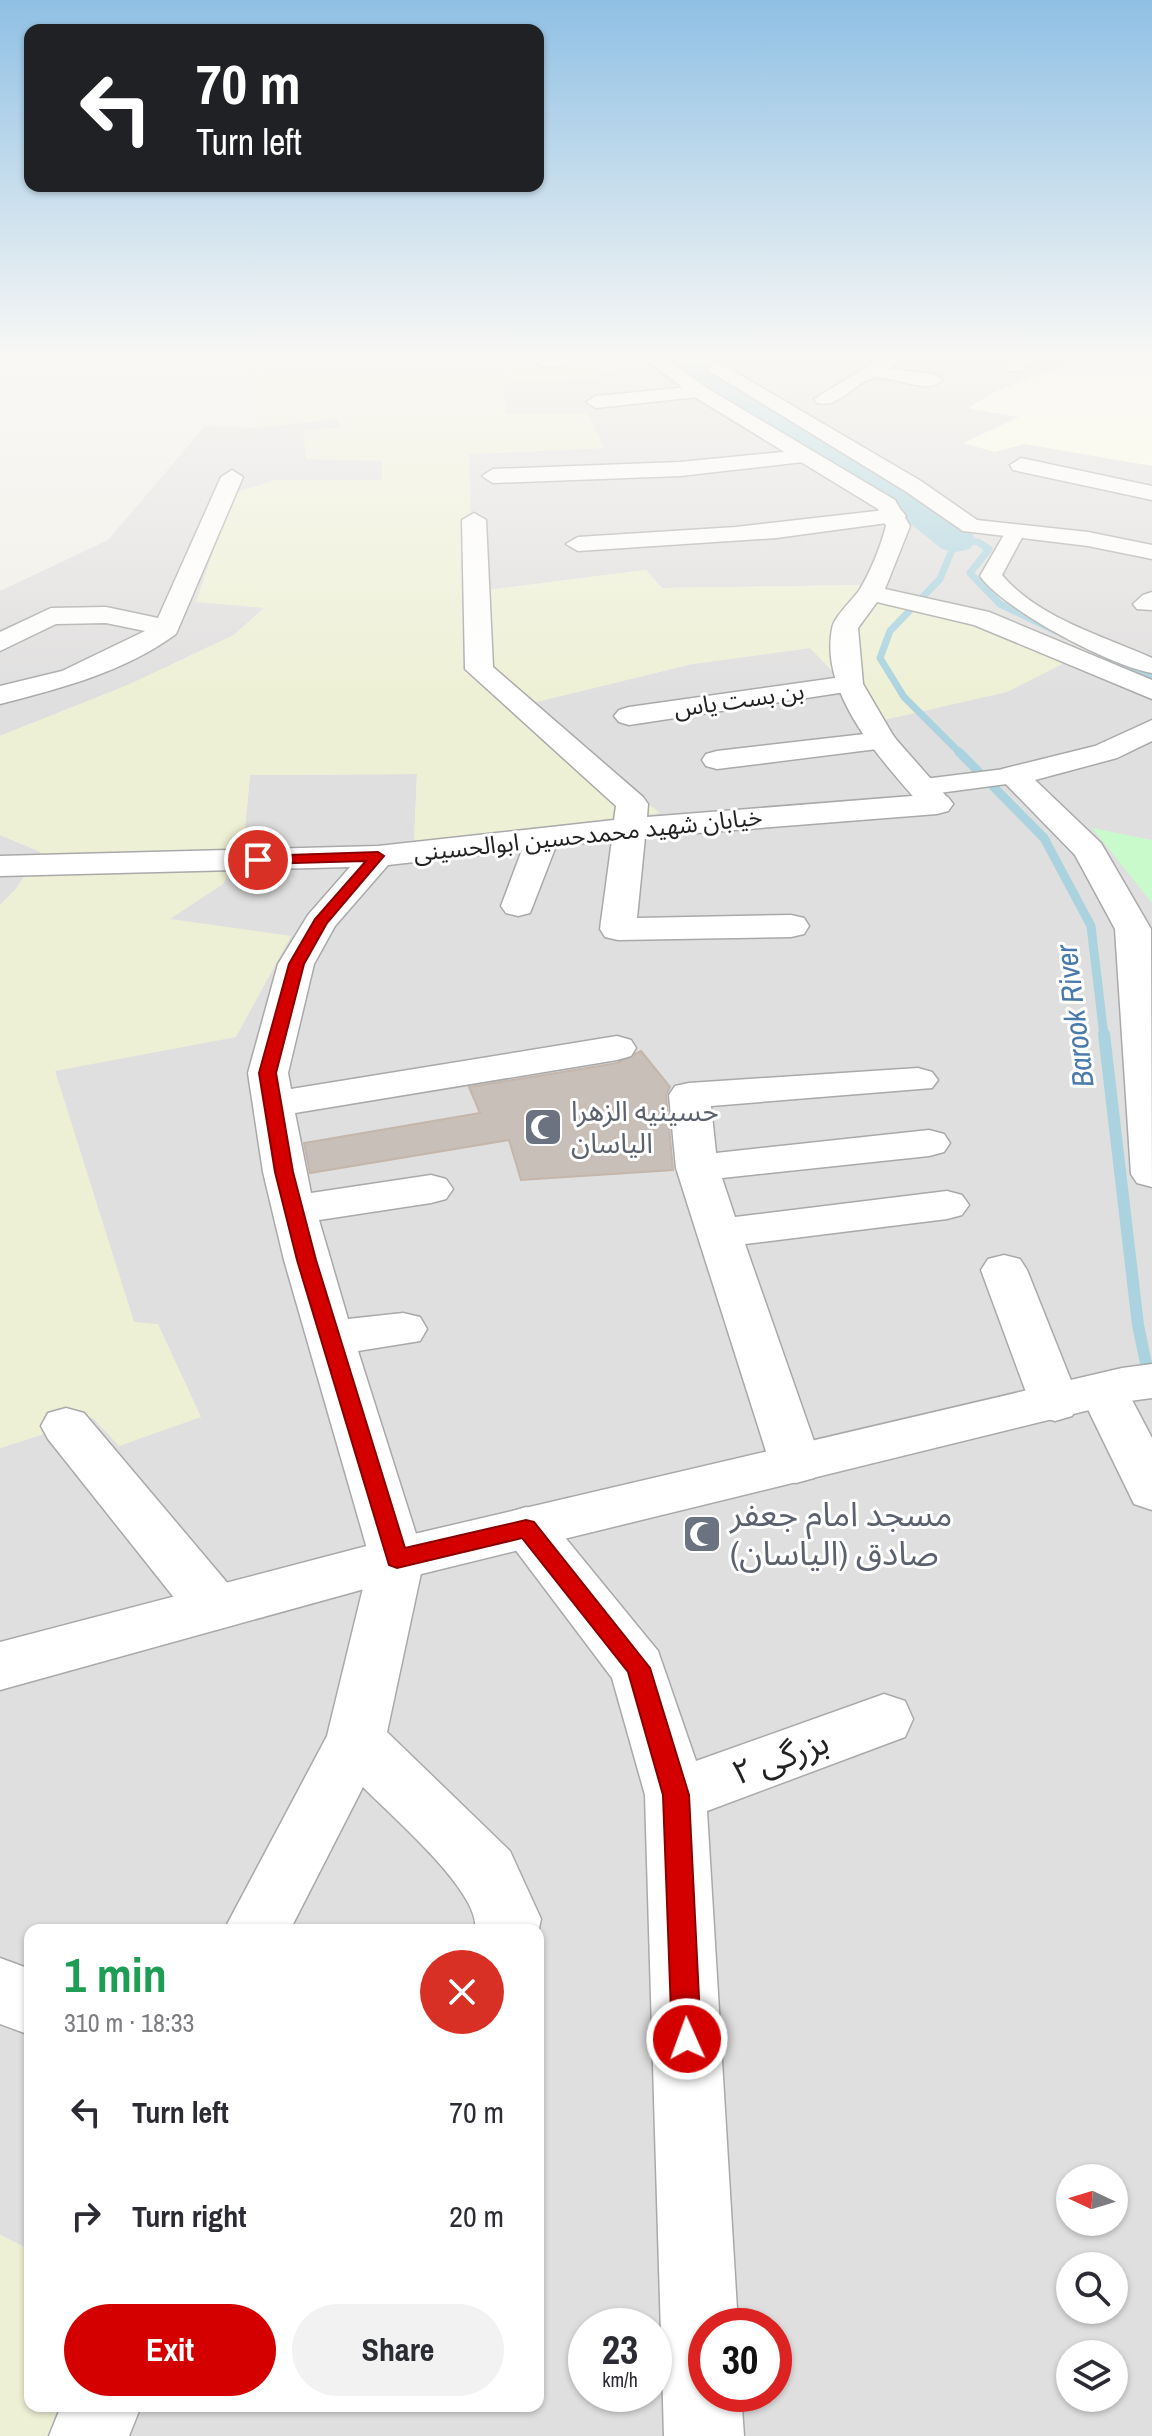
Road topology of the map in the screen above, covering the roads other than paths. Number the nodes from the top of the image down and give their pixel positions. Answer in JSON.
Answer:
{"nodes":[{"id":1,"x":608,"y":472,"type":"edge"},
{"id":2,"x":825,"y":472,"type":"edge"},
{"id":3,"x":830,"y":472,"type":"edge"},
{"id":4,"x":895,"y":472,"type":"edge"},
{"id":5,"x":1052,"y":472,"type":"edge"},
{"id":6,"x":493,"y":476,"type":"dead end"},
{"id":7,"x":232,"y":477,"type":"dead end"},
{"id":8,"x":780,"y":480,"type":"dead end"},
{"id":9,"x":930,"y":492,"type":"junction"},
{"id":10,"x":1152,"y":493,"type":"edge"},
{"id":11,"x":972,"y":497,"type":"dead end"},
{"id":12,"x":999,"y":507,"type":"dead end"},
{"id":13,"x":894,"y":508,"type":"junction"},
{"id":14,"x":474,"y":520,"type":"dead end"},
{"id":15,"x":1015,"y":532,"type":"junction"},
{"id":16,"x":1088,"y":539,"type":"junction"},
{"id":17,"x":578,"y":544,"type":"dead end"},
{"id":18,"x":1152,"y":552,"type":"edge"},
{"id":19,"x":888,"y":564,"type":"junction"},
{"id":20,"x":915,"y":575,"type":"dead end"},
{"id":21,"x":955,"y":590,"type":"dead end"},
{"id":22,"x":883,"y":596,"type":"junction"},
{"id":23,"x":1026,"y":607,"type":"junction"},
{"id":24,"x":986,"y":621,"type":"junction"},
{"id":25,"x":167,"y":628,"type":"junction"},
{"id":26,"x":0,"y":643,"type":"edge"},
{"id":27,"x":1151,"y":678,"type":"edge"},
{"id":28,"x":849,"y":684,"type":"junction"},
{"id":29,"x":0,"y":695,"type":"edge"},
{"id":30,"x":629,"y":716,"type":"dead end"},
{"id":31,"x":1152,"y":729,"type":"edge"},
{"id":32,"x":882,"y":741,"type":"junction"},
{"id":33,"x":717,"y":760,"type":"dead end"},
{"id":34,"x":1013,"y":776,"type":"junction"},
{"id":35,"x":930,"y":796,"type":"junction"},
{"id":36,"x":632,"y":828,"type":"junction"},
{"id":37,"x":543,"y":837,"type":"junction"},
{"id":38,"x":378,"y":856,"type":"junction"},
{"id":39,"x":0,"y":866,"type":"edge"},
{"id":40,"x":518,"y":906,"type":"dead end"},
{"id":41,"x":791,"y":926,"type":"dead end"},
{"id":42,"x":617,"y":1048,"type":"dead end"},
{"id":43,"x":918,"y":1080,"type":"dead end"},
{"id":44,"x":273,"y":1104,"type":"junction"},
{"id":45,"x":929,"y":1143,"type":"dead end"},
{"id":46,"x":697,"y":1168,"type":"junction"},
{"id":47,"x":1152,"y":1174,"type":"edge"},
{"id":48,"x":431,"y":1189,"type":"dead end"},
{"id":49,"x":947,"y":1205,"type":"dead end"},
{"id":50,"x":294,"y":1210,"type":"junction"},
{"id":51,"x":719,"y":1233,"type":"junction"},
{"id":52,"x":1004,"y":1270,"type":"dead end"},
{"id":53,"x":403,"y":1329,"type":"dead end"},
{"id":54,"x":330,"y":1338,"type":"junction"},
{"id":55,"x":1126,"y":1385,"type":"edge"},
{"id":56,"x":1055,"y":1403,"type":"junction"},
{"id":57,"x":66,"y":1426,"type":"dead end"},
{"id":58,"x":796,"y":1464,"type":"junction"},
{"id":59,"x":1152,"y":1490,"type":"edge"},
{"id":60,"x":526,"y":1528,"type":"junction"},
{"id":61,"x":397,"y":1559,"type":"junction"},
{"id":62,"x":215,"y":1608,"type":"junction"},
{"id":63,"x":0,"y":1666,"type":"edge"},
{"id":64,"x":884,"y":1719,"type":"dead end"},
{"id":65,"x":356,"y":1740,"type":"junction"},
{"id":66,"x":676,"y":1795,"type":"junction"},
{"id":67,"x":259,"y":1924,"type":"edge"},
{"id":68,"x":508,"y":1924,"type":"edge"},
{"id":69,"x":0,"y":1991,"type":"edge"},
{"id":70,"x":24,"y":2000,"type":"edge"},
{"id":71,"x":99,"y":2412,"type":"edge"},
{"id":72,"x":89,"y":2436,"type":"edge"},
{"id":73,"x":704,"y":2436,"type":"edge"}],
"edges":[{"from":1,"to":6,"type":"street"},
{"from":2,"to":8,"type":"street"},
{"from":3,"to":13,"type":"street"},
{"from":4,"to":9,"type":"street"},
{"from":5,"to":10,"type":"street"},
{"from":7,"to":25,"type":"street"},
{"from":9,"to":11,"type":"street"},
{"from":9,"to":13,"type":"street"},
{"from":9,"to":15,"type":"street"},
{"from":12,"to":16,"type":"street"},
{"from":13,"to":17,"type":"street"},
{"from":13,"to":19,"type":"street"},
{"from":14,"to":36,"type":"street"},
{"from":15,"to":16,"type":"street"},
{"from":15,"to":23,"type":"street"},
{"from":16,"to":18,"type":"street"},
{"from":19,"to":20,"type":"street"},
{"from":19,"to":22,"type":"street"},
{"from":21,"to":24,"type":"street"},
{"from":22,"to":24,"type":"street"},
{"from":22,"to":28,"type":"street"},
{"from":23,"to":24,"type":"street"},
{"from":23,"to":27,"type":"street"},
{"from":24,"to":27,"type":"street"},
{"from":25,"to":26,"type":"street"},
{"from":25,"to":29,"type":"street"},
{"from":28,"to":30,"type":"street","name":"بن بست یاس"},
{"from":28,"to":32,"type":"street"},
{"from":31,"to":34,"type":"street"},
{"from":32,"to":33,"type":"street"},
{"from":32,"to":35,"type":"street"},
{"from":34,"to":35,"type":"street"},
{"from":34,"to":47,"type":"street"},
{"from":35,"to":36,"type":"street","name":"خیابان شهید محمدحسین ابوالحسینی"},
{"from":36,"to":37,"type":"street","name":"خیابان شهید محمدحسین ابوالحسینی"},
{"from":36,"to":41,"type":"street"},
{"from":37,"to":38,"type":"street","name":"خیابان شهید محمدحسین ابوالحسینی"},
{"from":37,"to":40,"type":"street"},
{"from":38,"to":39,"type":"street","name":"خیابان شهید محمدحسین ابوالحسینی"},
{"from":38,"to":44,"type":"street"},
{"from":42,"to":44,"type":"street"},
{"from":43,"to":46,"type":"street"},
{"from":44,"to":50,"type":"street"},
{"from":45,"to":46,"type":"street"},
{"from":46,"to":51,"type":"street"},
{"from":48,"to":50,"type":"street"},
{"from":49,"to":51,"type":"street"},
{"from":50,"to":54,"type":"street"},
{"from":51,"to":58,"type":"street"},
{"from":52,"to":56,"type":"street"},
{"from":53,"to":54,"type":"street"},
{"from":54,"to":61,"type":"street"},
{"from":55,"to":56,"type":"street"},
{"from":55,"to":59,"type":"street"},
{"from":56,"to":58,"type":"street"},
{"from":57,"to":62,"type":"street"},
{"from":58,"to":60,"type":"street"},
{"from":60,"to":61,"type":"street"},
{"from":60,"to":66,"type":"street"},
{"from":61,"to":62,"type":"street"},
{"from":61,"to":65,"type":"street"},
{"from":62,"to":63,"type":"street"},
{"from":64,"to":66,"type":"street","name":"بزرگی ۲"},
{"from":65,"to":67,"type":"street"},
{"from":65,"to":68,"type":"street"},
{"from":66,"to":73,"type":"street"},
{"from":69,"to":70,"type":"street"},
{"from":71,"to":72,"type":"street"}]}
